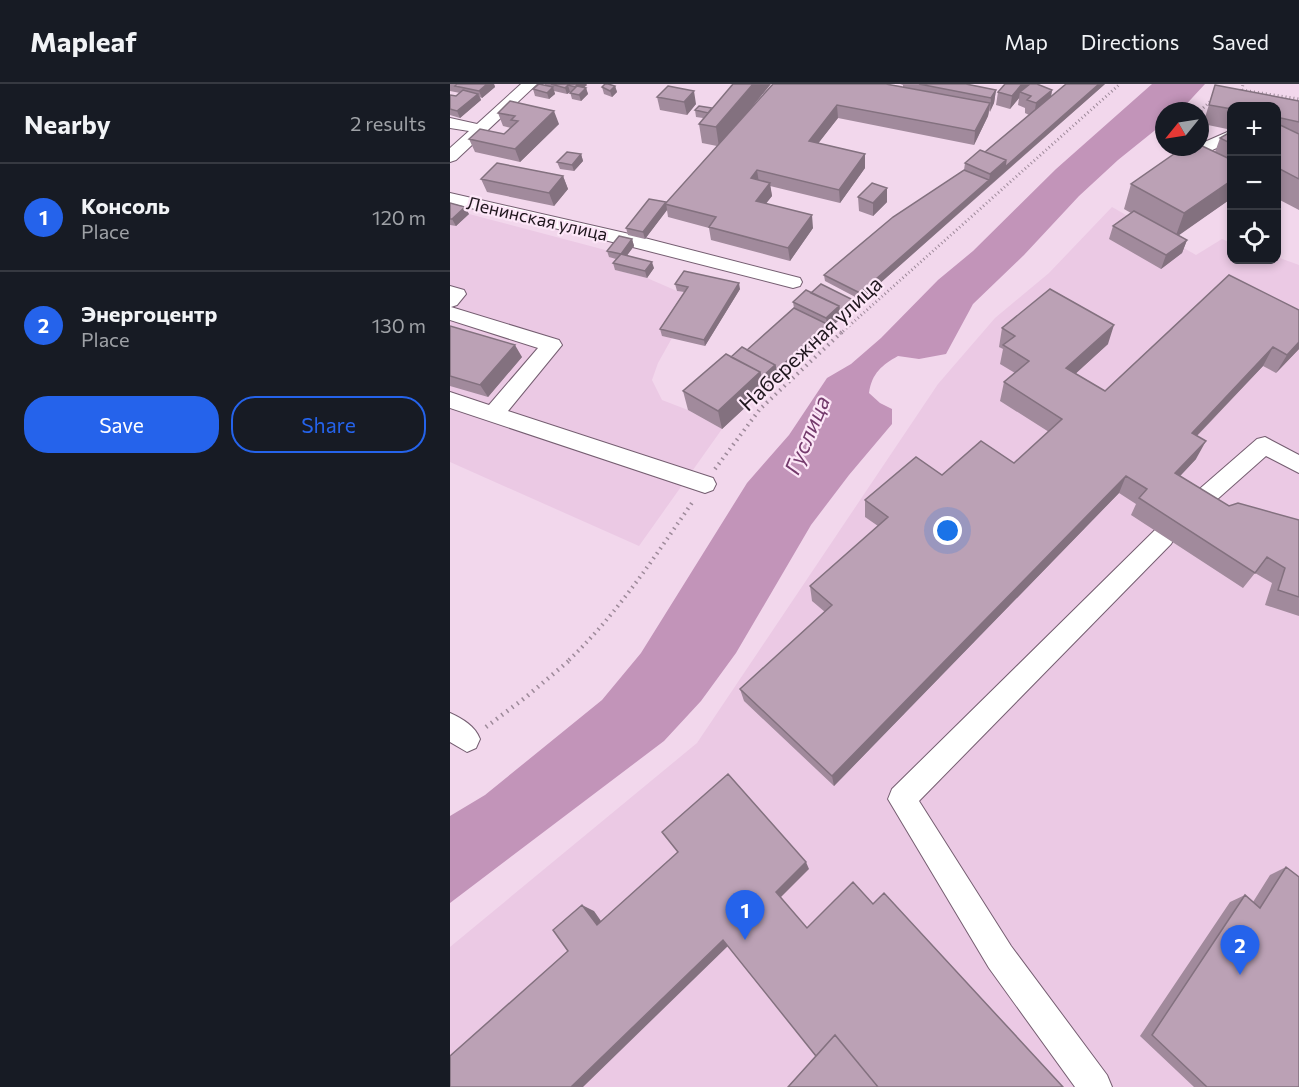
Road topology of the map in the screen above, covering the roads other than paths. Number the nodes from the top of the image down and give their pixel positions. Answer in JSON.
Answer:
{"nodes":[{"id":1,"x":530,"y":84,"type":"edge"},
{"id":2,"x":450,"y":123,"type":"edge"},
{"id":3,"x":481,"y":129,"type":"junction"},
{"id":4,"x":1227,"y":137,"type":"edge"},
{"id":5,"x":1209,"y":146,"type":"edge"},
{"id":6,"x":450,"y":157,"type":"edge"},
{"id":7,"x":450,"y":198,"type":"edge"},
{"id":8,"x":793,"y":282,"type":"dead end"},
{"id":9,"x":450,"y":292,"type":"edge"},
{"id":10,"x":450,"y":301,"type":"edge"},
{"id":11,"x":450,"y":313,"type":"edge"},
{"id":12,"x":450,"y":400,"type":"edge"},
{"id":13,"x":493,"y":414,"type":"junction"},
{"id":14,"x":1299,"y":465,"type":"edge"},
{"id":15,"x":705,"y":484,"type":"road end"},
{"id":16,"x":1196,"y":505,"type":"edge"},
{"id":17,"x":1163,"y":537,"type":"dead end"},
{"id":18,"x":1095,"y":1087,"type":"edge"}],
"edges":[{"from":1,"to":3,"type":"street"},
{"from":2,"to":3,"type":"street"},
{"from":3,"to":6,"type":"street"},
{"from":4,"to":5,"type":"street"},
{"from":7,"to":8,"type":"street","name":"Ленинская улица"},
{"from":9,"to":10,"type":"street"},
{"from":11,"to":13,"type":"street"},
{"from":12,"to":13,"type":"street"},
{"from":13,"to":15,"type":"street"},
{"from":14,"to":16,"type":"street"},
{"from":17,"to":18,"type":"street"}]}
